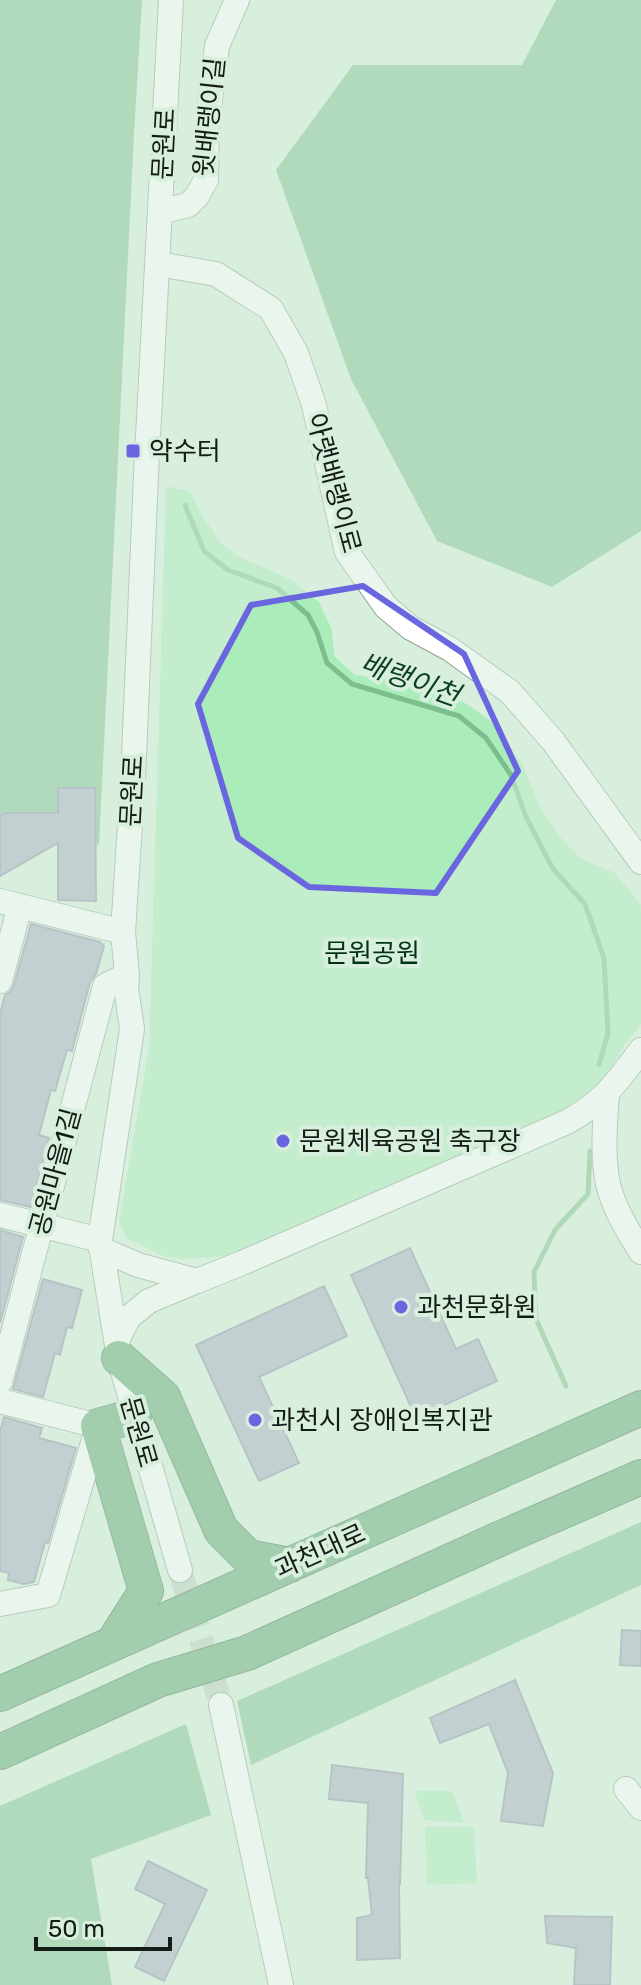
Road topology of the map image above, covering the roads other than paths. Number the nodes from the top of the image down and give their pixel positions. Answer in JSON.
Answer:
{"nodes":[{"id":1,"x":171,"y":0,"type":"edge"},
{"id":2,"x":237,"y":0,"type":"edge"},
{"id":3,"x":160,"y":212,"type":"junction"},
{"id":4,"x":158,"y":264,"type":"junction"},
{"id":5,"x":641,"y":862,"type":"edge"},
{"id":6,"x":10,"y":903,"type":"edge"},
{"id":7,"x":123,"y":932,"type":"junction"},
{"id":8,"x":127,"y":975,"type":"junction"},
{"id":9,"x":0,"y":981,"type":"edge"},
{"id":10,"x":641,"y":1050,"type":"edge"},
{"id":11,"x":607,"y":1094,"type":"junction"},
{"id":12,"x":0,"y":1215,"type":"edge"},
{"id":13,"x":41,"y":1226,"type":"junction"},
{"id":14,"x":101,"y":1245,"type":"junction"},
{"id":15,"x":641,"y":1252,"type":"edge"},
{"id":16,"x":197,"y":1281,"type":"junction"},
{"id":17,"x":118,"y":1350,"type":"junction"},
{"id":18,"x":0,"y":1382,"type":"edge"},
{"id":19,"x":0,"y":1401,"type":"edge"},
{"id":20,"x":641,"y":1408,"type":"edge"},
{"id":21,"x":134,"y":1416,"type":"junction"},
{"id":22,"x":98,"y":1426,"type":"junction"},
{"id":23,"x":641,"y":1477,"type":"edge"},
{"id":24,"x":290,"y":1565,"type":"junction"},
{"id":25,"x":180,"y":1570,"type":"tunnel mouth"},
{"id":26,"x":0,"y":1604,"type":"edge"},
{"id":27,"x":113,"y":1643,"type":"junction"},
{"id":28,"x":0,"y":1694,"type":"edge"},
{"id":29,"x":221,"y":1705,"type":"tunnel mouth"},
{"id":30,"x":0,"y":1752,"type":"edge"},
{"id":31,"x":281,"y":1985,"type":"edge"}],
"edges":[{"from":1,"to":3,"type":"street","name":"문원로"},
{"from":2,"to":3,"type":"street","name":"윗배랭이길"},
{"from":3,"to":4,"type":"street","name":"문원로"},
{"from":4,"to":5,"type":"street","name":"아랫배랭이로"},
{"from":4,"to":7,"type":"street","name":"문원로"},
{"from":6,"to":7,"type":"street"},
{"from":6,"to":9,"type":"street"},
{"from":7,"to":8,"type":"street","name":"문원로"},
{"from":8,"to":13,"type":"street","name":"공원마을1길"},
{"from":8,"to":14,"type":"street","name":"문원로"},
{"from":10,"to":11,"type":"street"},
{"from":11,"to":15,"type":"street"},
{"from":11,"to":16,"type":"street"},
{"from":12,"to":13,"type":"street"},
{"from":13,"to":14,"type":"street"},
{"from":13,"to":18,"type":"street","name":"공원마을1길"},
{"from":14,"to":16,"type":"street"},
{"from":14,"to":17,"type":"street","name":"문원로"},
{"from":16,"to":17,"type":"street"},
{"from":17,"to":21,"type":"street","name":"문원로"},
{"from":17,"to":24,"type":"highway"},
{"from":19,"to":22,"type":"street"},
{"from":20,"to":24,"type":"highway","name":"과천대로"},
{"from":21,"to":22,"type":"highway"},
{"from":21,"to":25,"type":"street","name":"문원로"},
{"from":22,"to":26,"type":"street"},
{"from":22,"to":27,"type":"highway"},
{"from":23,"to":30,"type":"highway"},
{"from":24,"to":27,"type":"highway","name":"과천대로"},
{"from":27,"to":28,"type":"highway","name":"과천대로"},
{"from":29,"to":31,"type":"street"}]}
